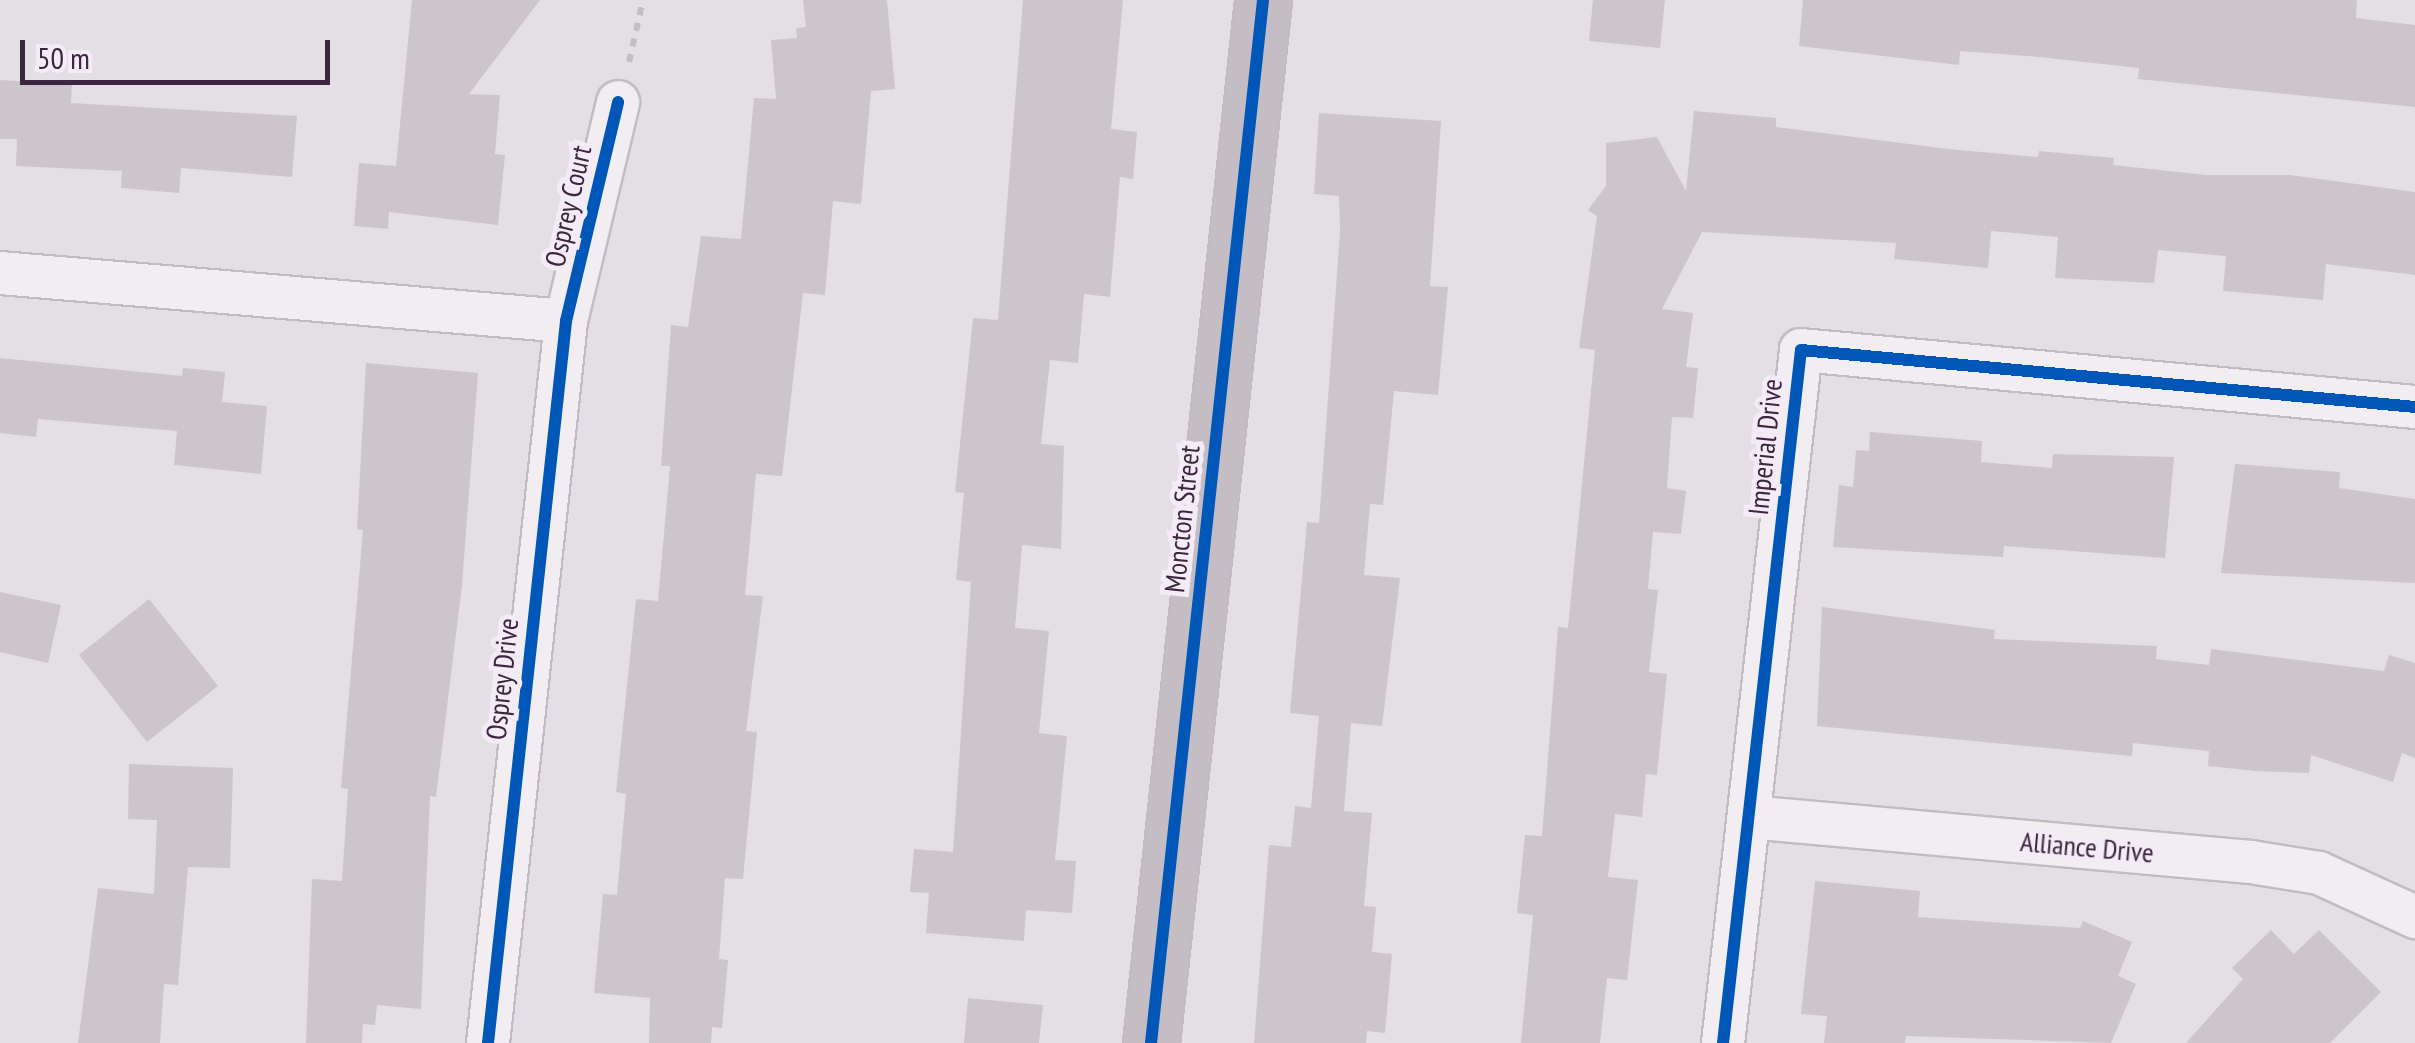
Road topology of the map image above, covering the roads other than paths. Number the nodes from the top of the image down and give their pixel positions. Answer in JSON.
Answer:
{"nodes":[{"id":1,"x":1263,"y":0,"type":"edge"},
{"id":2,"x":618,"y":102,"type":"road end"},
{"id":3,"x":0,"y":273,"type":"edge"},
{"id":4,"x":566,"y":321,"type":"junction"},
{"id":5,"x":2415,"y":407,"type":"edge"},
{"id":6,"x":1749,"y":817,"type":"junction"},
{"id":7,"x":2415,"y":918,"type":"edge"},
{"id":8,"x":488,"y":1043,"type":"edge"},
{"id":9,"x":1151,"y":1043,"type":"edge"},
{"id":10,"x":1723,"y":1043,"type":"edge"}],
"edges":[{"from":1,"to":9,"type":"street","name":"Moncton Street"},
{"from":2,"to":4,"type":"street","name":"Osprey Court"},
{"from":3,"to":4,"type":"street"},
{"from":4,"to":8,"type":"street","name":"Osprey Drive"},
{"from":5,"to":6,"type":"street","name":"Imperial Drive"},
{"from":6,"to":7,"type":"street","name":"Alliance Drive"},
{"from":6,"to":10,"type":"street","name":"Imperial Drive"}]}
